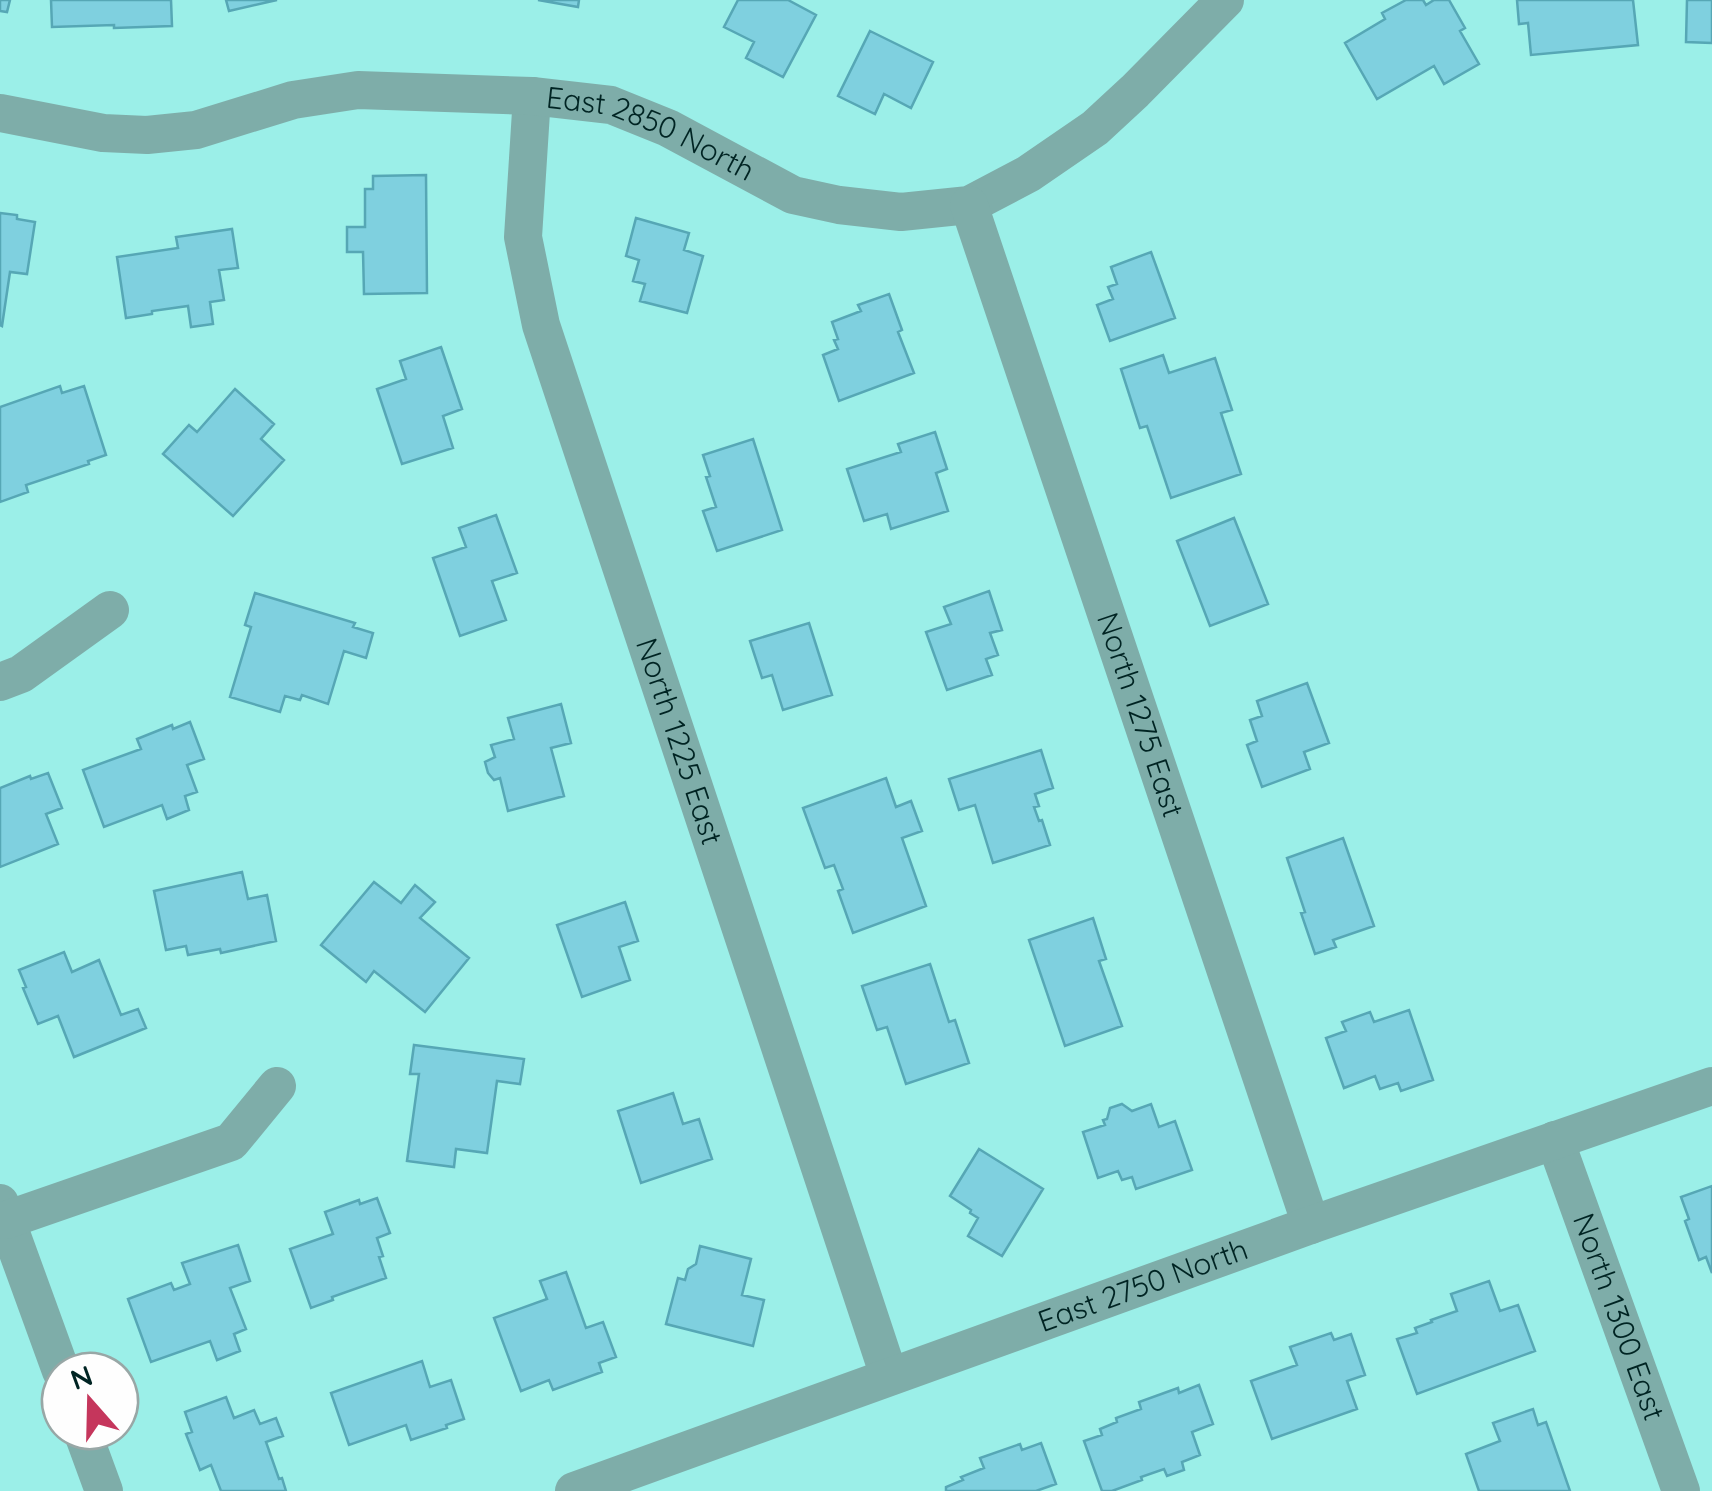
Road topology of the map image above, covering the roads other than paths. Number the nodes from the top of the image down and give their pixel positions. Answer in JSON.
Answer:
{"nodes":[{"id":1,"x":1225,"y":0,"type":"edge"},
{"id":2,"x":532,"y":96,"type":"junction"},
{"id":3,"x":0,"y":113,"type":"edge"},
{"id":4,"x":970,"y":205,"type":"junction"},
{"id":5,"x":110,"y":610,"type":"dead end"},
{"id":6,"x":0,"y":682,"type":"edge"},
{"id":7,"x":277,"y":1086,"type":"dead end"},
{"id":8,"x":1712,"y":1086,"type":"edge"},
{"id":9,"x":1554,"y":1140,"type":"junction"},
{"id":10,"x":3,"y":1211,"type":"edge"},
{"id":11,"x":1311,"y":1225,"type":"junction"},
{"id":12,"x":53,"y":1351,"type":"edge"},
{"id":13,"x":889,"y":1376,"type":"junction"},
{"id":14,"x":89,"y":1451,"type":"edge"},
{"id":15,"x":104,"y":1491,"type":"edge"},
{"id":16,"x":574,"y":1491,"type":"edge"},
{"id":17,"x":1681,"y":1491,"type":"edge"}],
"edges":[{"from":1,"to":4,"type":"street","name":"East 2850 North"},
{"from":2,"to":3,"type":"street","name":"East 2850 North"},
{"from":2,"to":4,"type":"street","name":"East 2850 North"},
{"from":2,"to":13,"type":"street","name":"North 1225 East"},
{"from":4,"to":11,"type":"street","name":"North 1275 East"},
{"from":5,"to":6,"type":"street"},
{"from":7,"to":10,"type":"street"},
{"from":8,"to":9,"type":"street","name":"East 2750 North"},
{"from":9,"to":11,"type":"street","name":"East 2750 North"},
{"from":9,"to":17,"type":"street","name":"North 1300 East"},
{"from":10,"to":12,"type":"street"},
{"from":11,"to":13,"type":"street","name":"East 2750 North"},
{"from":13,"to":16,"type":"street","name":"East 2750 North"},
{"from":14,"to":15,"type":"street"}]}
